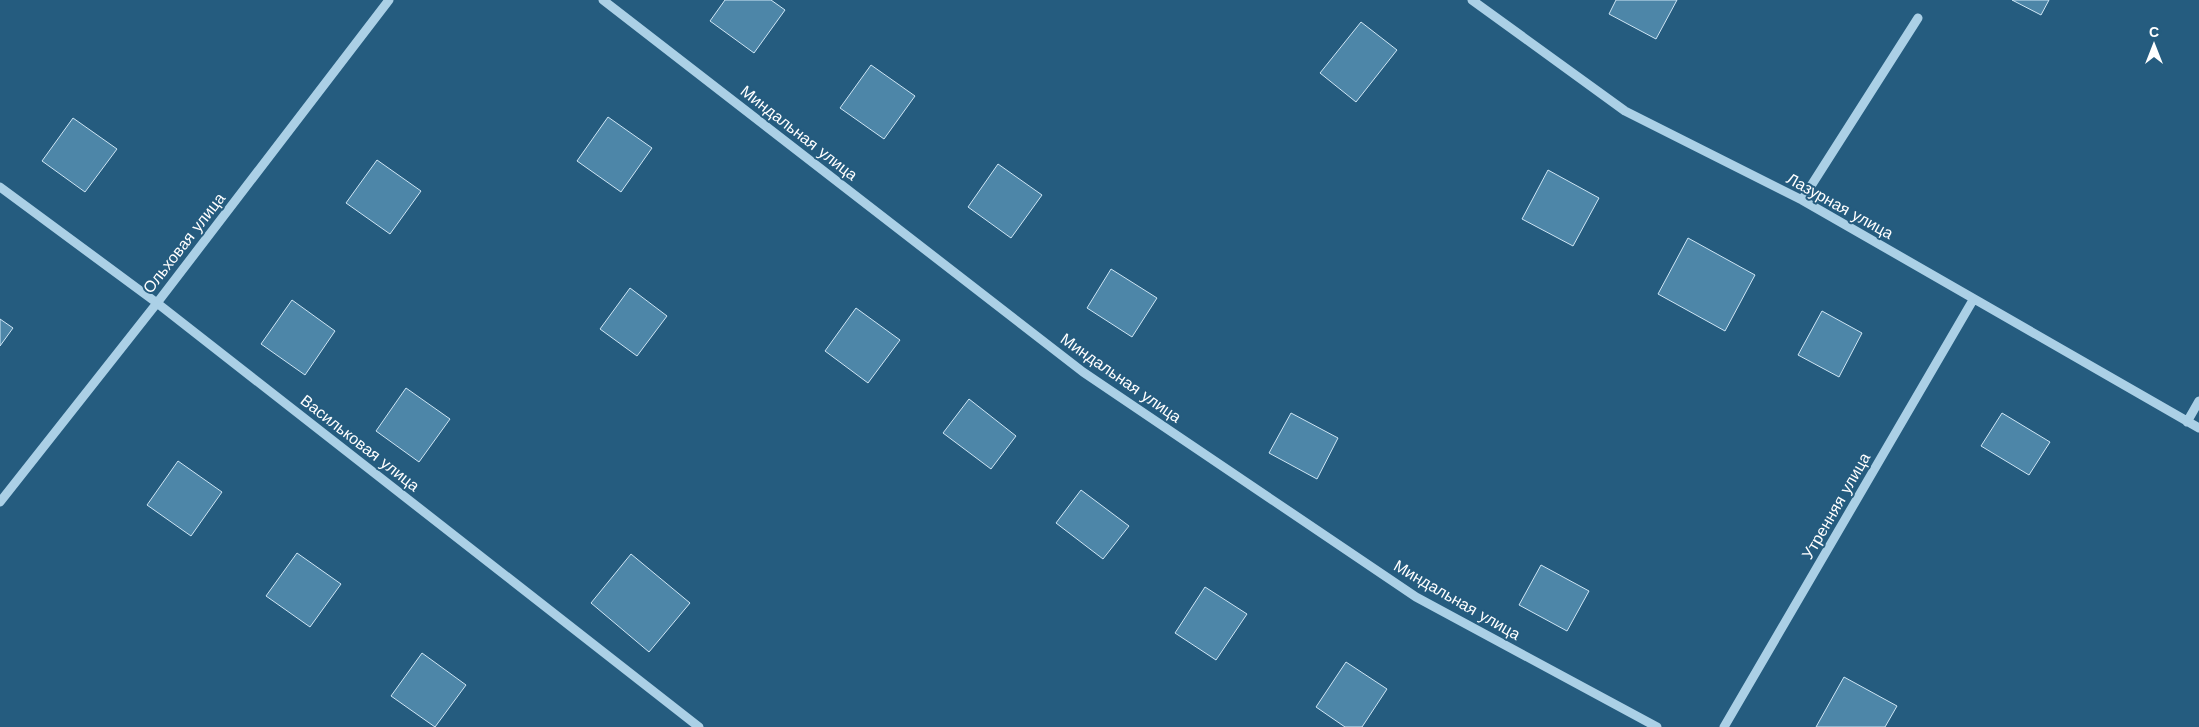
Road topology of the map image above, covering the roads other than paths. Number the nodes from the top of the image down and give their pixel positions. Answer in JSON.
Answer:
{"nodes":[{"id":1,"x":389,"y":0,"type":"edge"},
{"id":2,"x":603,"y":0,"type":"edge"},
{"id":3,"x":1472,"y":0,"type":"edge"},
{"id":4,"x":1918,"y":18,"type":"dead end"},
{"id":5,"x":0,"y":187,"type":"edge"},
{"id":6,"x":1802,"y":200,"type":"junction"},
{"id":7,"x":1974,"y":300,"type":"junction"},
{"id":8,"x":157,"y":303,"type":"junction"},
{"id":9,"x":2199,"y":401,"type":"edge"},
{"id":10,"x":2188,"y":422,"type":"junction"},
{"id":11,"x":2199,"y":428,"type":"edge"},
{"id":12,"x":0,"y":502,"type":"edge"},
{"id":13,"x":699,"y":727,"type":"edge"},
{"id":14,"x":1657,"y":727,"type":"edge"},
{"id":15,"x":1724,"y":727,"type":"edge"}],
"edges":[{"from":1,"to":8,"type":"street","name":"Ольховая улица"},
{"from":2,"to":14,"type":"street","name":"Миндальная улица"},
{"from":3,"to":6,"type":"street","name":"Лазурная улица"},
{"from":4,"to":6,"type":"street"},
{"from":5,"to":8,"type":"street","name":"Васильковая улица"},
{"from":6,"to":7,"type":"street","name":"Лазурная улица"},
{"from":7,"to":10,"type":"street","name":"Лазурная улица"},
{"from":7,"to":15,"type":"street","name":"Утренняя улица"},
{"from":8,"to":12,"type":"street","name":"Ольховая улица"},
{"from":8,"to":13,"type":"street","name":"Васильковая улица"},
{"from":9,"to":10,"type":"street"},
{"from":10,"to":11,"type":"street","name":"Лазурная улица"}]}
